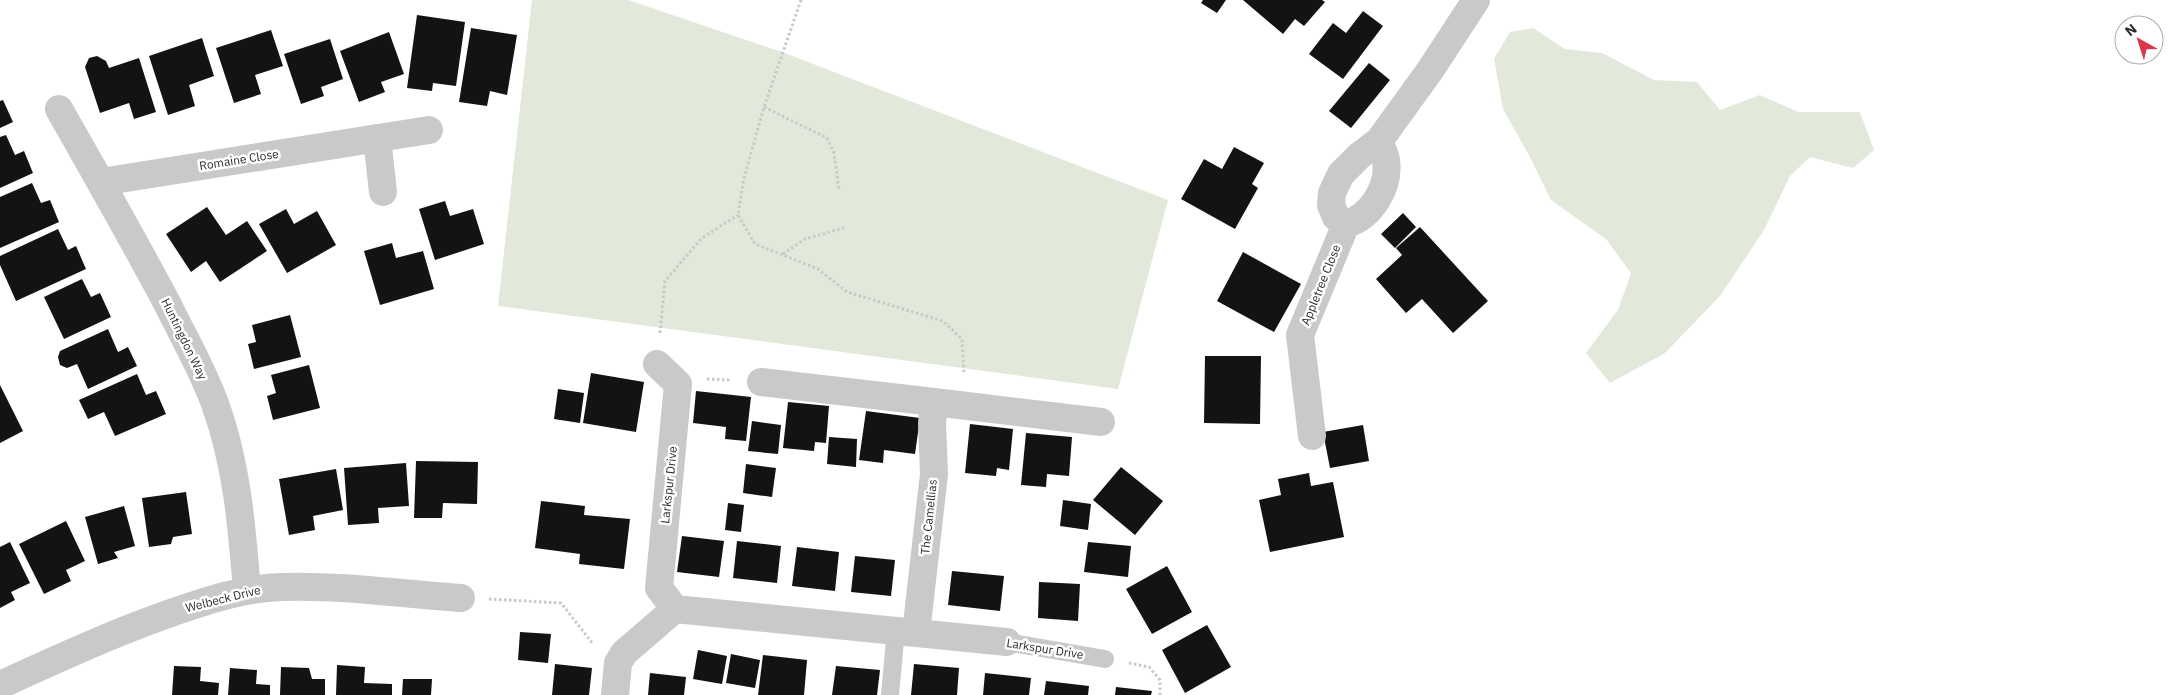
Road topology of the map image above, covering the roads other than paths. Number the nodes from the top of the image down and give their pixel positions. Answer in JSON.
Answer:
{"nodes":[{"id":1,"x":1476,"y":0,"type":"edge"},
{"id":2,"x":59,"y":109,"type":"dead end"},
{"id":3,"x":429,"y":130,"type":"dead end"},
{"id":4,"x":377,"y":138,"type":"junction"},
{"id":5,"x":1380,"y":141,"type":"junction"},
{"id":6,"x":101,"y":182,"type":"junction"},
{"id":7,"x":383,"y":192,"type":"dead end"},
{"id":8,"x":1346,"y":224,"type":"junction"},
{"id":9,"x":657,"y":364,"type":"road end"},
{"id":10,"x":761,"y":382,"type":"road end"},
{"id":11,"x":934,"y":402,"type":"junction"},
{"id":12,"x":1101,"y":422,"type":"dead end"},
{"id":13,"x":1312,"y":436,"type":"dead end"},
{"id":14,"x":247,"y":591,"type":"junction"},
{"id":15,"x":461,"y":598,"type":"road end"},
{"id":16,"x":675,"y":609,"type":"junction"},
{"id":17,"x":906,"y":632,"type":"junction"},
{"id":18,"x":1007,"y":642,"type":"joint"},
{"id":19,"x":1106,"y":658,"type":"road end"},
{"id":20,"x":0,"y":686,"type":"edge"},
{"id":21,"x":615,"y":695,"type":"edge"},
{"id":22,"x":890,"y":695,"type":"edge"}],
"edges":[{"from":1,"to":5,"type":"street"},
{"from":2,"to":6,"type":"street","name":"Huntingdon Way"},
{"from":3,"to":4,"type":"street","name":"Romaine Close"},
{"from":4,"to":6,"type":"street","name":"Romaine Close"},
{"from":4,"to":7,"type":"street"},
{"from":5,"to":8,"type":"street"},
{"from":5,"to":8,"type":"street"},
{"from":6,"to":14,"type":"street","name":"Huntingdon Way"},
{"from":8,"to":13,"type":"street","name":"Appletree Close"},
{"from":9,"to":16,"type":"street","name":"Larkspur Drive"},
{"from":10,"to":11,"type":"street"},
{"from":11,"to":12,"type":"street"},
{"from":11,"to":17,"type":"street","name":"The Camellias"},
{"from":14,"to":15,"type":"street","name":"Welbeck Drive"},
{"from":14,"to":20,"type":"street","name":"Welbeck Drive"},
{"from":16,"to":17,"type":"street","name":"Larkspur Drive"},
{"from":16,"to":21,"type":"street"},
{"from":17,"to":18,"type":"street","name":"Larkspur Drive"},
{"from":17,"to":22,"type":"lane"},
{"from":18,"to":19,"type":"lane","name":"Larkspur Drive"}]}
